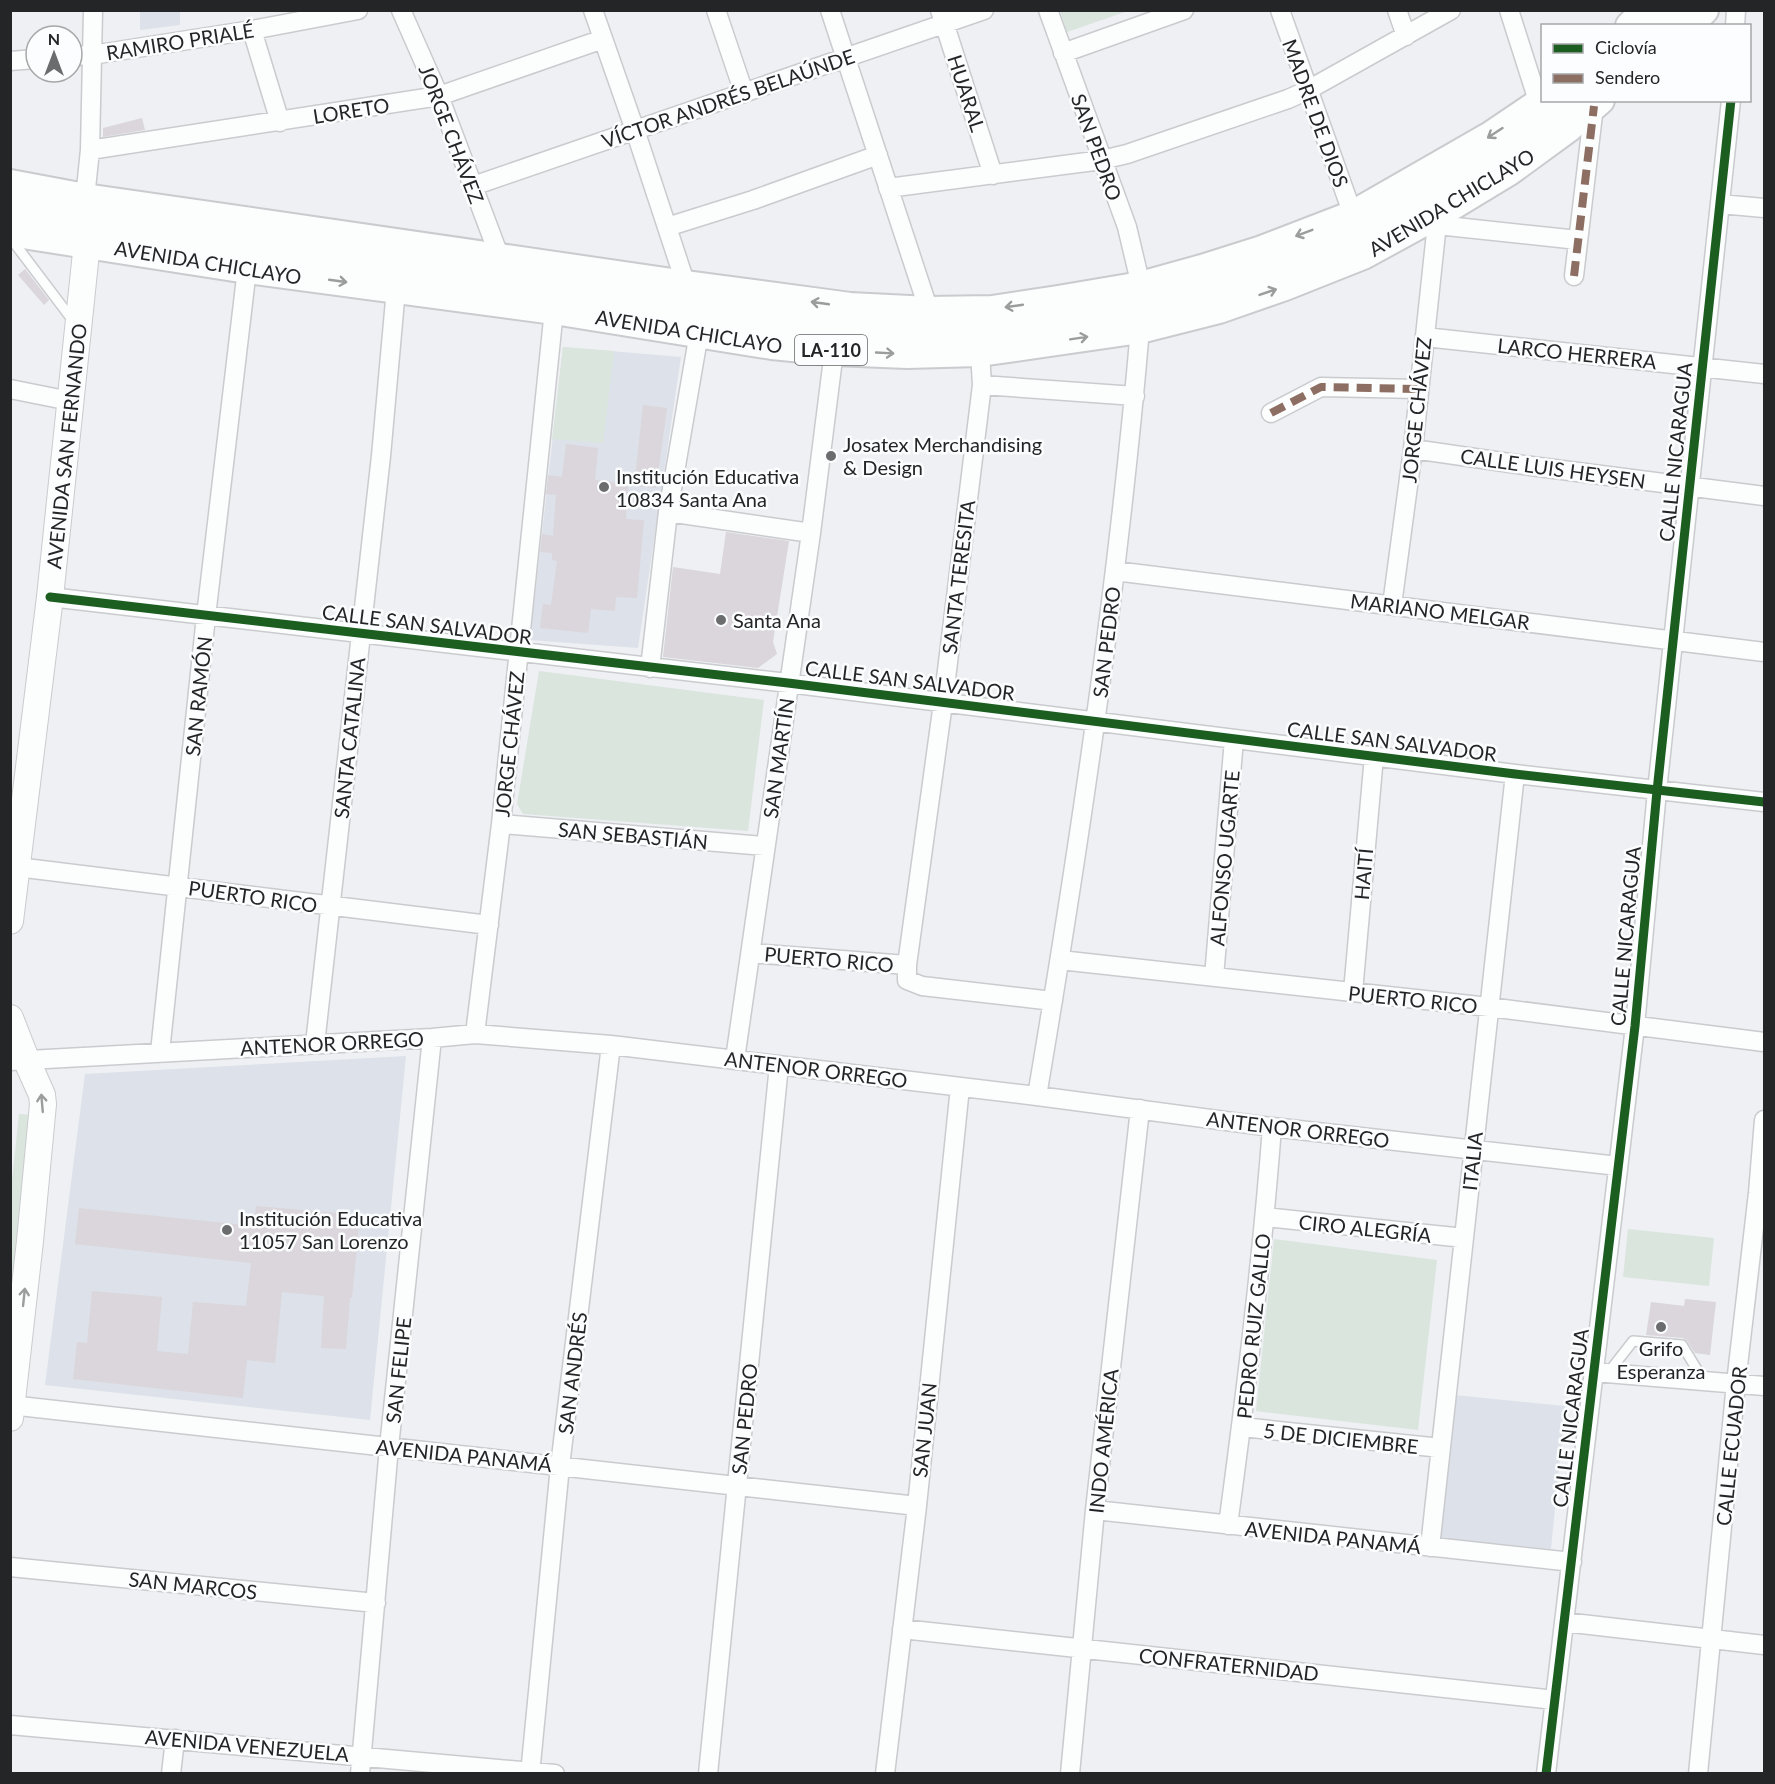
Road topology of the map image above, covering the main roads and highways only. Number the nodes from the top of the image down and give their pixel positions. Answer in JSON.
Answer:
{"nodes":[{"id":1,"x":1646,"y":10,"type":"edge"},
{"id":2,"x":1704,"y":10,"type":"edge"},
{"id":3,"x":1632,"y":24,"type":"edge"},
{"id":4,"x":1689,"y":24,"type":"edge"},
{"id":5,"x":1541,"y":102,"type":"edge"},
{"id":6,"x":1589,"y":102,"type":"edge"},
{"id":7,"x":10,"y":184,"type":"edge"},
{"id":8,"x":86,"y":220,"type":"junction"},
{"id":9,"x":10,"y":232,"type":"edge"}],
"edges":[{"from":1,"to":3,"type":"main road"},
{"from":2,"to":4,"type":"main road"},
{"from":5,"to":8,"type":"main road","name":"AVENIDA CHICLAYO","number":"LA-110","one_way":true},
{"from":8,"to":6,"type":"main road","name":"AVENIDA CHICLAYO","number":"LA-110","one_way":true},
{"from":7,"to":8,"type":"main road","name":"AVENIDA CHICLAYO","number":"LA-110"},
{"from":8,"to":9,"type":"main road","name":"AVENIDA CHICLAYO","number":"LA-110"}]}
